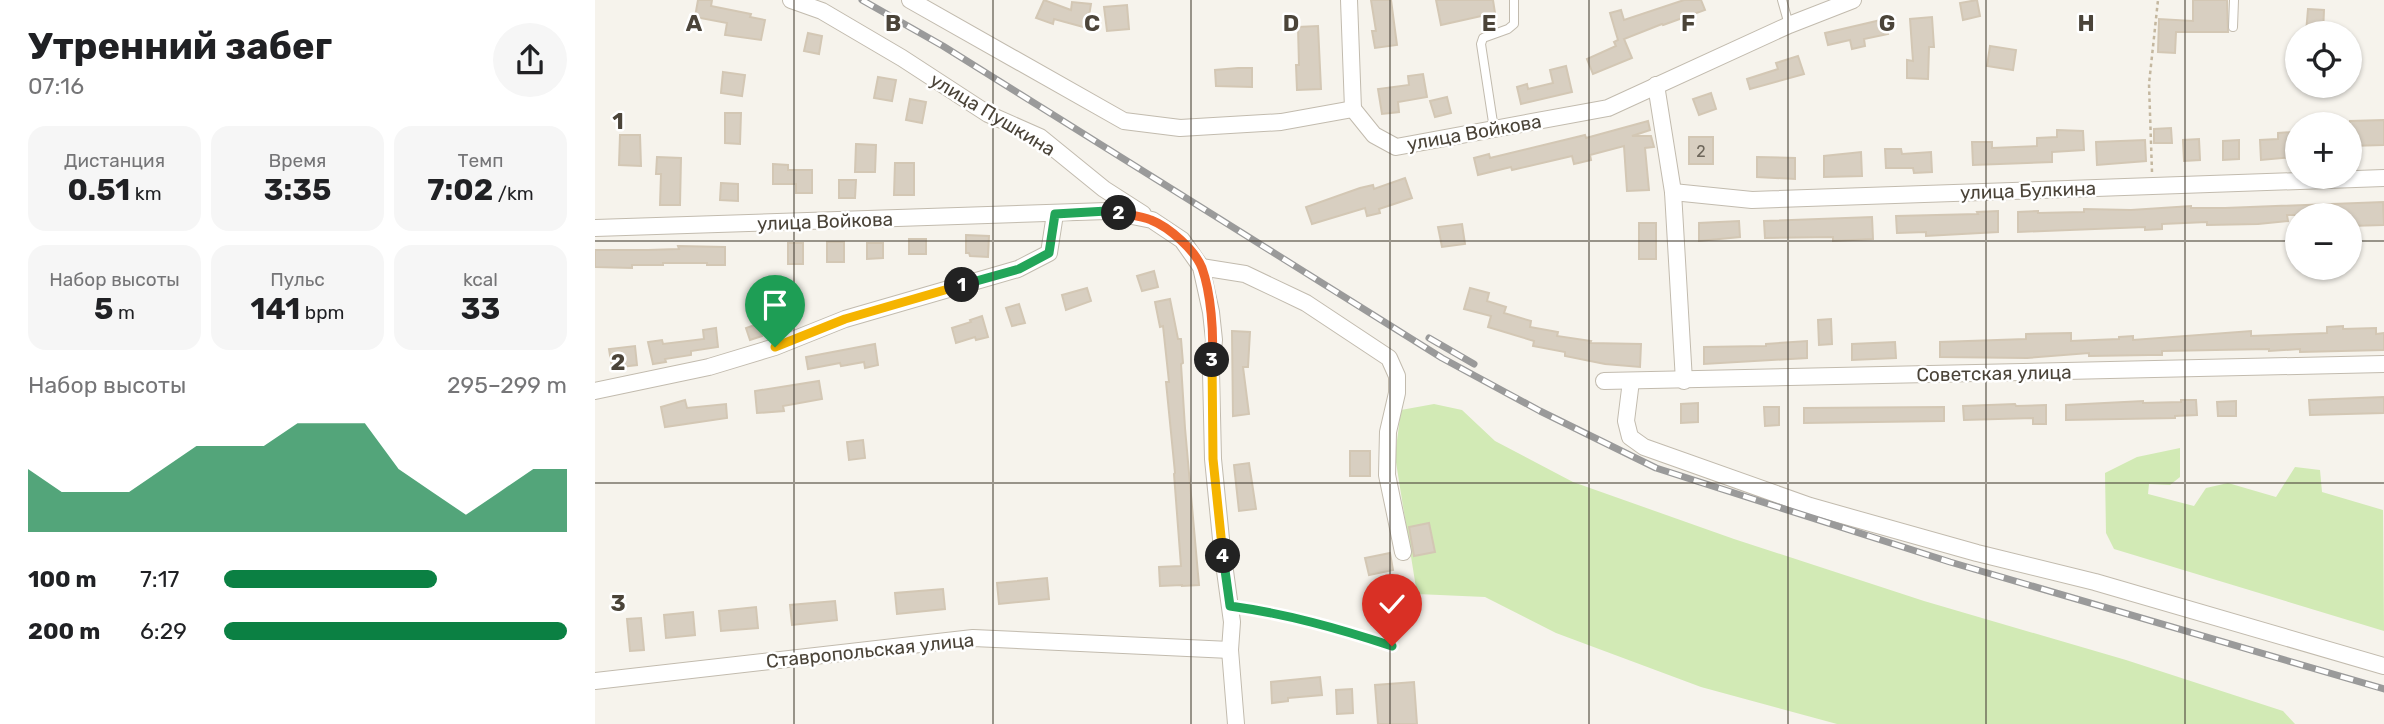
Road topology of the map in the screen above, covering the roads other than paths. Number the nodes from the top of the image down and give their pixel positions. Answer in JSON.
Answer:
{"nodes":[{"id":1,"x":791,"y":0,"type":"edge"},
{"id":2,"x":910,"y":0,"type":"edge"},
{"id":3,"x":1349,"y":0,"type":"edge"},
{"id":4,"x":1514,"y":0,"type":"edge"},
{"id":5,"x":1782,"y":0,"type":"edge"},
{"id":6,"x":1853,"y":0,"type":"edge"},
{"id":7,"x":2234,"y":0,"type":"edge"},
{"id":8,"x":1789,"y":25,"type":"junction"},
{"id":9,"x":2233,"y":27,"type":"dead end"},
{"id":10,"x":1656,"y":85,"type":"junction"},
{"id":11,"x":1353,"y":109,"type":"junction"},
{"id":12,"x":1494,"y":129,"type":"junction"},
{"id":13,"x":2384,"y":178,"type":"edge"},
{"id":14,"x":1672,"y":192,"type":"junction"},
{"id":15,"x":1055,"y":214,"type":"junction"},
{"id":16,"x":1152,"y":220,"type":"junction"},
{"id":17,"x":595,"y":228,"type":"edge"},
{"id":18,"x":1202,"y":267,"type":"junction"},
{"id":19,"x":2384,"y":364,"type":"edge"},
{"id":20,"x":1604,"y":381,"type":"dead end"},
{"id":21,"x":1631,"y":381,"type":"junction"},
{"id":22,"x":1684,"y":381,"type":"junction"},
{"id":23,"x":595,"y":391,"type":"edge"},
{"id":24,"x":1403,"y":552,"type":"dead end"},
{"id":25,"x":1230,"y":606,"type":"junction"},
{"id":26,"x":1392,"y":646,"type":"dead end"},
{"id":27,"x":1230,"y":650,"type":"junction"},
{"id":28,"x":2384,"y":666,"type":"edge"},
{"id":29,"x":595,"y":681,"type":"edge"},
{"id":30,"x":1236,"y":724,"type":"edge"}],
"edges":[{"from":1,"to":16,"type":"street","name":"улица Пушкина"},
{"from":2,"to":11,"type":"street"},
{"from":3,"to":11,"type":"street"},
{"from":4,"to":12,"type":"lane"},
{"from":5,"to":8,"type":"lane"},
{"from":6,"to":8,"type":"street","name":"улица Войкова"},
{"from":7,"to":9,"type":"lane"},
{"from":8,"to":10,"type":"street","name":"улица Войкова"},
{"from":10,"to":12,"type":"street","name":"улица Войкова"},
{"from":10,"to":14,"type":"street"},
{"from":11,"to":12,"type":"street","name":"улица Войкова"},
{"from":13,"to":14,"type":"street","name":"улица Булкина"},
{"from":14,"to":22,"type":"street"},
{"from":15,"to":16,"type":"street","name":"улица Войкова"},
{"from":15,"to":17,"type":"street","name":"улица Войкова"},
{"from":15,"to":23,"type":"street"},
{"from":16,"to":18,"type":"street","name":"улица Пушкина"},
{"from":18,"to":24,"type":"street"},
{"from":18,"to":25,"type":"street"},
{"from":19,"to":22,"type":"street","name":"Советская улица"},
{"from":20,"to":21,"type":"street","name":"Советская улица"},
{"from":21,"to":22,"type":"street","name":"Советская улица"},
{"from":21,"to":28,"type":"street"},
{"from":25,"to":26,"type":"lane"},
{"from":25,"to":27,"type":"street"},
{"from":27,"to":29,"type":"street","name":"Ставропольская улица"},
{"from":27,"to":30,"type":"street"}]}
